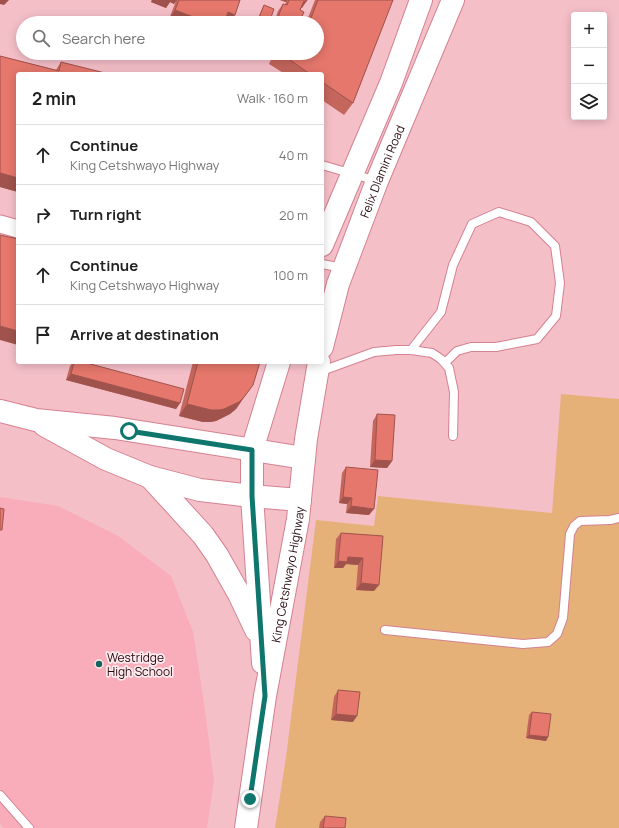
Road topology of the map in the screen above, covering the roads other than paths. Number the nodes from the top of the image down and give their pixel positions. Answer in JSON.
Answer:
{"nodes":[{"id":1,"x":421,"y":0,"type":"edge"},
{"id":2,"x":453,"y":0,"type":"edge"},
{"id":3,"x":324,"y":166,"type":"edge"},
{"id":4,"x":352,"y":174,"type":"junction"},
{"id":5,"x":377,"y":181,"type":"junction"},
{"id":6,"x":0,"y":224,"type":"edge"},
{"id":7,"x":16,"y":228,"type":"edge"},
{"id":8,"x":324,"y":240,"type":"edge"},
{"id":9,"x":324,"y":264,"type":"edge"},
{"id":10,"x":344,"y":269,"type":"junction"},
{"id":11,"x":324,"y":339,"type":"edge"},
{"id":12,"x":411,"y":350,"type":"junction"},
{"id":13,"x":445,"y":363,"type":"junction"},
{"id":14,"x":278,"y":364,"type":"edge"},
{"id":15,"x":318,"y":367,"type":"edge"},
{"id":16,"x":0,"y":411,"type":"edge"},
{"id":17,"x":36,"y":420,"type":"junction"},
{"id":18,"x":453,"y":436,"type":"dead end"},
{"id":19,"x":252,"y":450,"type":"junction"},
{"id":20,"x":304,"y":458,"type":"junction"},
{"id":21,"x":150,"y":477,"type":"junction"},
{"id":22,"x":252,"y":496,"type":"junction"},
{"id":23,"x":300,"y":500,"type":"junction"},
{"id":24,"x":619,"y":518,"type":"edge"},
{"id":25,"x":385,"y":630,"type":"dead end"},
{"id":26,"x":261,"y":640,"type":"junction"},
{"id":27,"x":265,"y":696,"type":"junction"},
{"id":28,"x":0,"y":795,"type":"edge"},
{"id":29,"x":29,"y":828,"type":"edge"},
{"id":30,"x":246,"y":828,"type":"edge"}],
"edges":[{"from":1,"to":4,"type":"main road"},
{"from":2,"to":5,"type":"main road","name":"Felix Dlamini Road"},
{"from":3,"to":4,"type":"lane"},
{"from":4,"to":5,"type":"lane"},
{"from":4,"to":8,"type":"main road"},
{"from":5,"to":10,"type":"main road","name":"Felix Dlamini Road"},
{"from":6,"to":7,"type":"street"},
{"from":9,"to":10,"type":"lane"},
{"from":10,"to":11,"type":"main road","name":"Felix Dlamini Road"},
{"from":12,"to":13,"type":"lane"},
{"from":12,"to":13,"type":"lane"},
{"from":12,"to":15,"type":"lane"},
{"from":13,"to":18,"type":"lane"},
{"from":14,"to":19,"type":"main road"},
{"from":15,"to":20,"type":"main road"},
{"from":16,"to":17,"type":"main road","name":"King Cetshwayo Highway"},
{"from":17,"to":19,"type":"main road","name":"King Cetshwayo Highway"},
{"from":17,"to":21,"type":"main road","name":"King Cetshwayo Highway"},
{"from":19,"to":20,"type":"main road","name":"King Cetshwayo Highway"},
{"from":19,"to":22,"type":"main road"},
{"from":20,"to":23,"type":"main road"},
{"from":21,"to":22,"type":"main road","name":"King Cetshwayo Highway"},
{"from":21,"to":26,"type":"main road"},
{"from":22,"to":23,"type":"main road","name":"King Cetshwayo Highway"},
{"from":22,"to":26,"type":"main road","name":"King Cetshwayo Highway"},
{"from":23,"to":27,"type":"main road","name":"King Cetshwayo Highway"},
{"from":24,"to":25,"type":"lane"},
{"from":26,"to":27,"type":"main road","name":"King Cetshwayo Highway"},
{"from":27,"to":30,"type":"main road","name":"King Cetshwayo Highway"},
{"from":28,"to":29,"type":"lane"}]}
